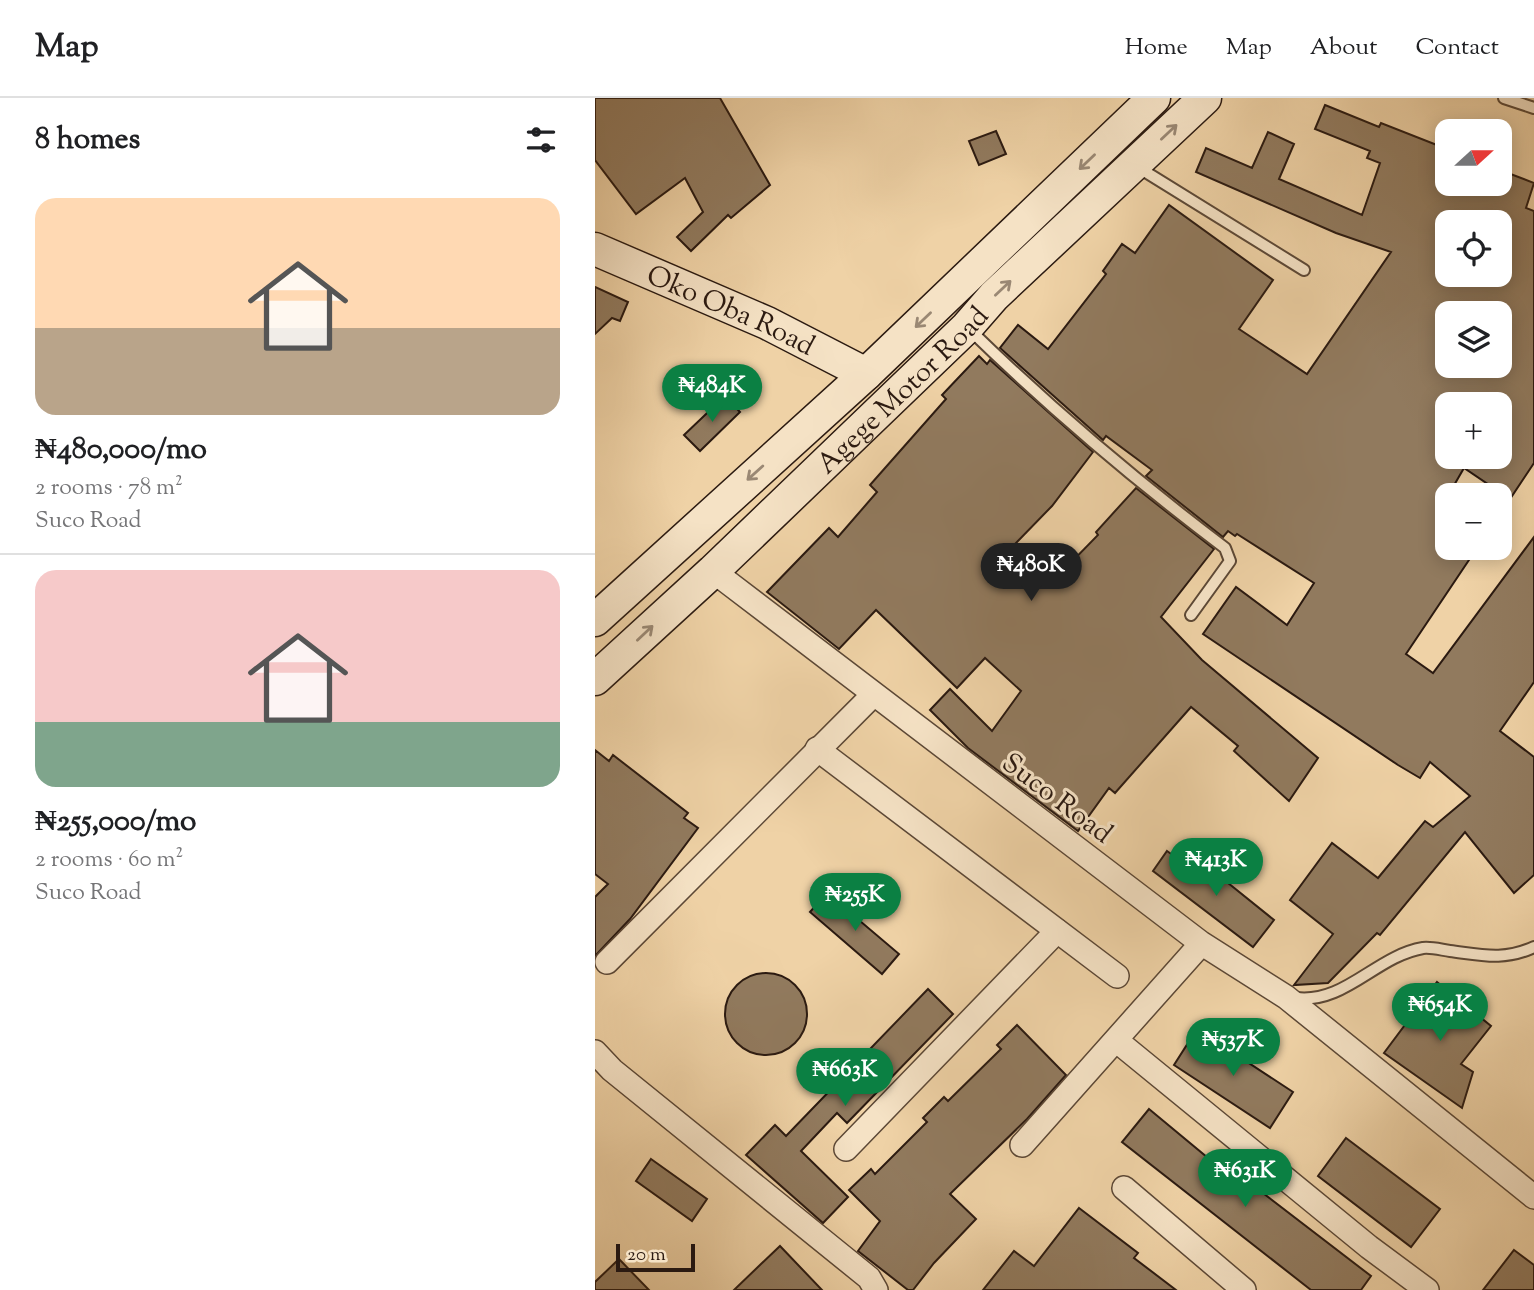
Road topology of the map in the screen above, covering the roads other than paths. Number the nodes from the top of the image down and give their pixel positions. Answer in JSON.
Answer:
{"nodes":[{"id":1,"x":1154,"y":98,"type":"edge"},
{"id":2,"x":1205,"y":98,"type":"edge"},
{"id":3,"x":1504,"y":98,"type":"edge"},
{"id":4,"x":1534,"y":108,"type":"edge"},
{"id":5,"x":1134,"y":164,"type":"junction"},
{"id":6,"x":595,"y":249,"type":"edge"},
{"id":7,"x":1304,"y":270,"type":"dead end"},
{"id":8,"x":967,"y":327,"type":"junction"},
{"id":9,"x":866,"y":374,"type":"junction"},
{"id":10,"x":713,"y":571,"type":"junction"},
{"id":11,"x":1191,"y":615,"type":"dead end"},
{"id":12,"x":595,"y":620,"type":"edge"},
{"id":13,"x":595,"y":679,"type":"edge"},
{"id":14,"x":873,"y":695,"type":"junction"},
{"id":15,"x":817,"y":749,"type":"junction"},
{"id":16,"x":1057,"y":931,"type":"junction"},
{"id":17,"x":1202,"y":944,"type":"junction"},
{"id":18,"x":1534,"y":947,"type":"edge"},
{"id":19,"x":607,"y":962,"type":"dead end"},
{"id":20,"x":1117,"y":976,"type":"dead end"},
{"id":21,"x":1286,"y":997,"type":"junction"},
{"id":22,"x":1117,"y":1041,"type":"junction"},
{"id":23,"x":595,"y":1052,"type":"edge"},
{"id":24,"x":1022,"y":1145,"type":"dead end"},
{"id":25,"x":846,"y":1149,"type":"dead end"},
{"id":26,"x":1124,"y":1188,"type":"dead end"},
{"id":27,"x":1534,"y":1197,"type":"edge"},
{"id":28,"x":876,"y":1290,"type":"edge"},
{"id":29,"x":1244,"y":1290,"type":"edge"},
{"id":30,"x":1427,"y":1290,"type":"edge"}],
"edges":[{"from":1,"to":9,"type":"main road","name":"Agege Motor Road","one_way":true},
{"from":5,"to":2,"type":"main road","name":"Agege Motor Road","one_way":true},
{"from":3,"to":4,"type":"lane"},
{"from":5,"to":7,"type":"lane"},
{"from":8,"to":5,"type":"main road","name":"Agege Motor Road","one_way":true},
{"from":6,"to":9,"type":"main road","name":"Oko Oba Road"},
{"from":8,"to":10,"type":"main road","name":"Agege Motor Road"},
{"from":8,"to":11,"type":"lane"},
{"from":9,"to":12,"type":"main road","name":"Agege Motor Road","one_way":true},
{"from":13,"to":10,"type":"main road","name":"Agege Motor Road","one_way":true},
{"from":10,"to":14,"type":"street","name":"Suco Road"},
{"from":14,"to":15,"type":"street"},
{"from":14,"to":17,"type":"street","name":"Suco Road"},
{"from":15,"to":16,"type":"street"},
{"from":15,"to":19,"type":"street"},
{"from":16,"to":20,"type":"street"},
{"from":16,"to":25,"type":"street"},
{"from":17,"to":21,"type":"street","name":"Suco Road"},
{"from":17,"to":22,"type":"street"},
{"from":18,"to":21,"type":"lane"},
{"from":21,"to":27,"type":"street","name":"Suco Road"},
{"from":22,"to":24,"type":"street"},
{"from":22,"to":30,"type":"street"},
{"from":23,"to":28,"type":"street"},
{"from":26,"to":29,"type":"street"}]}
